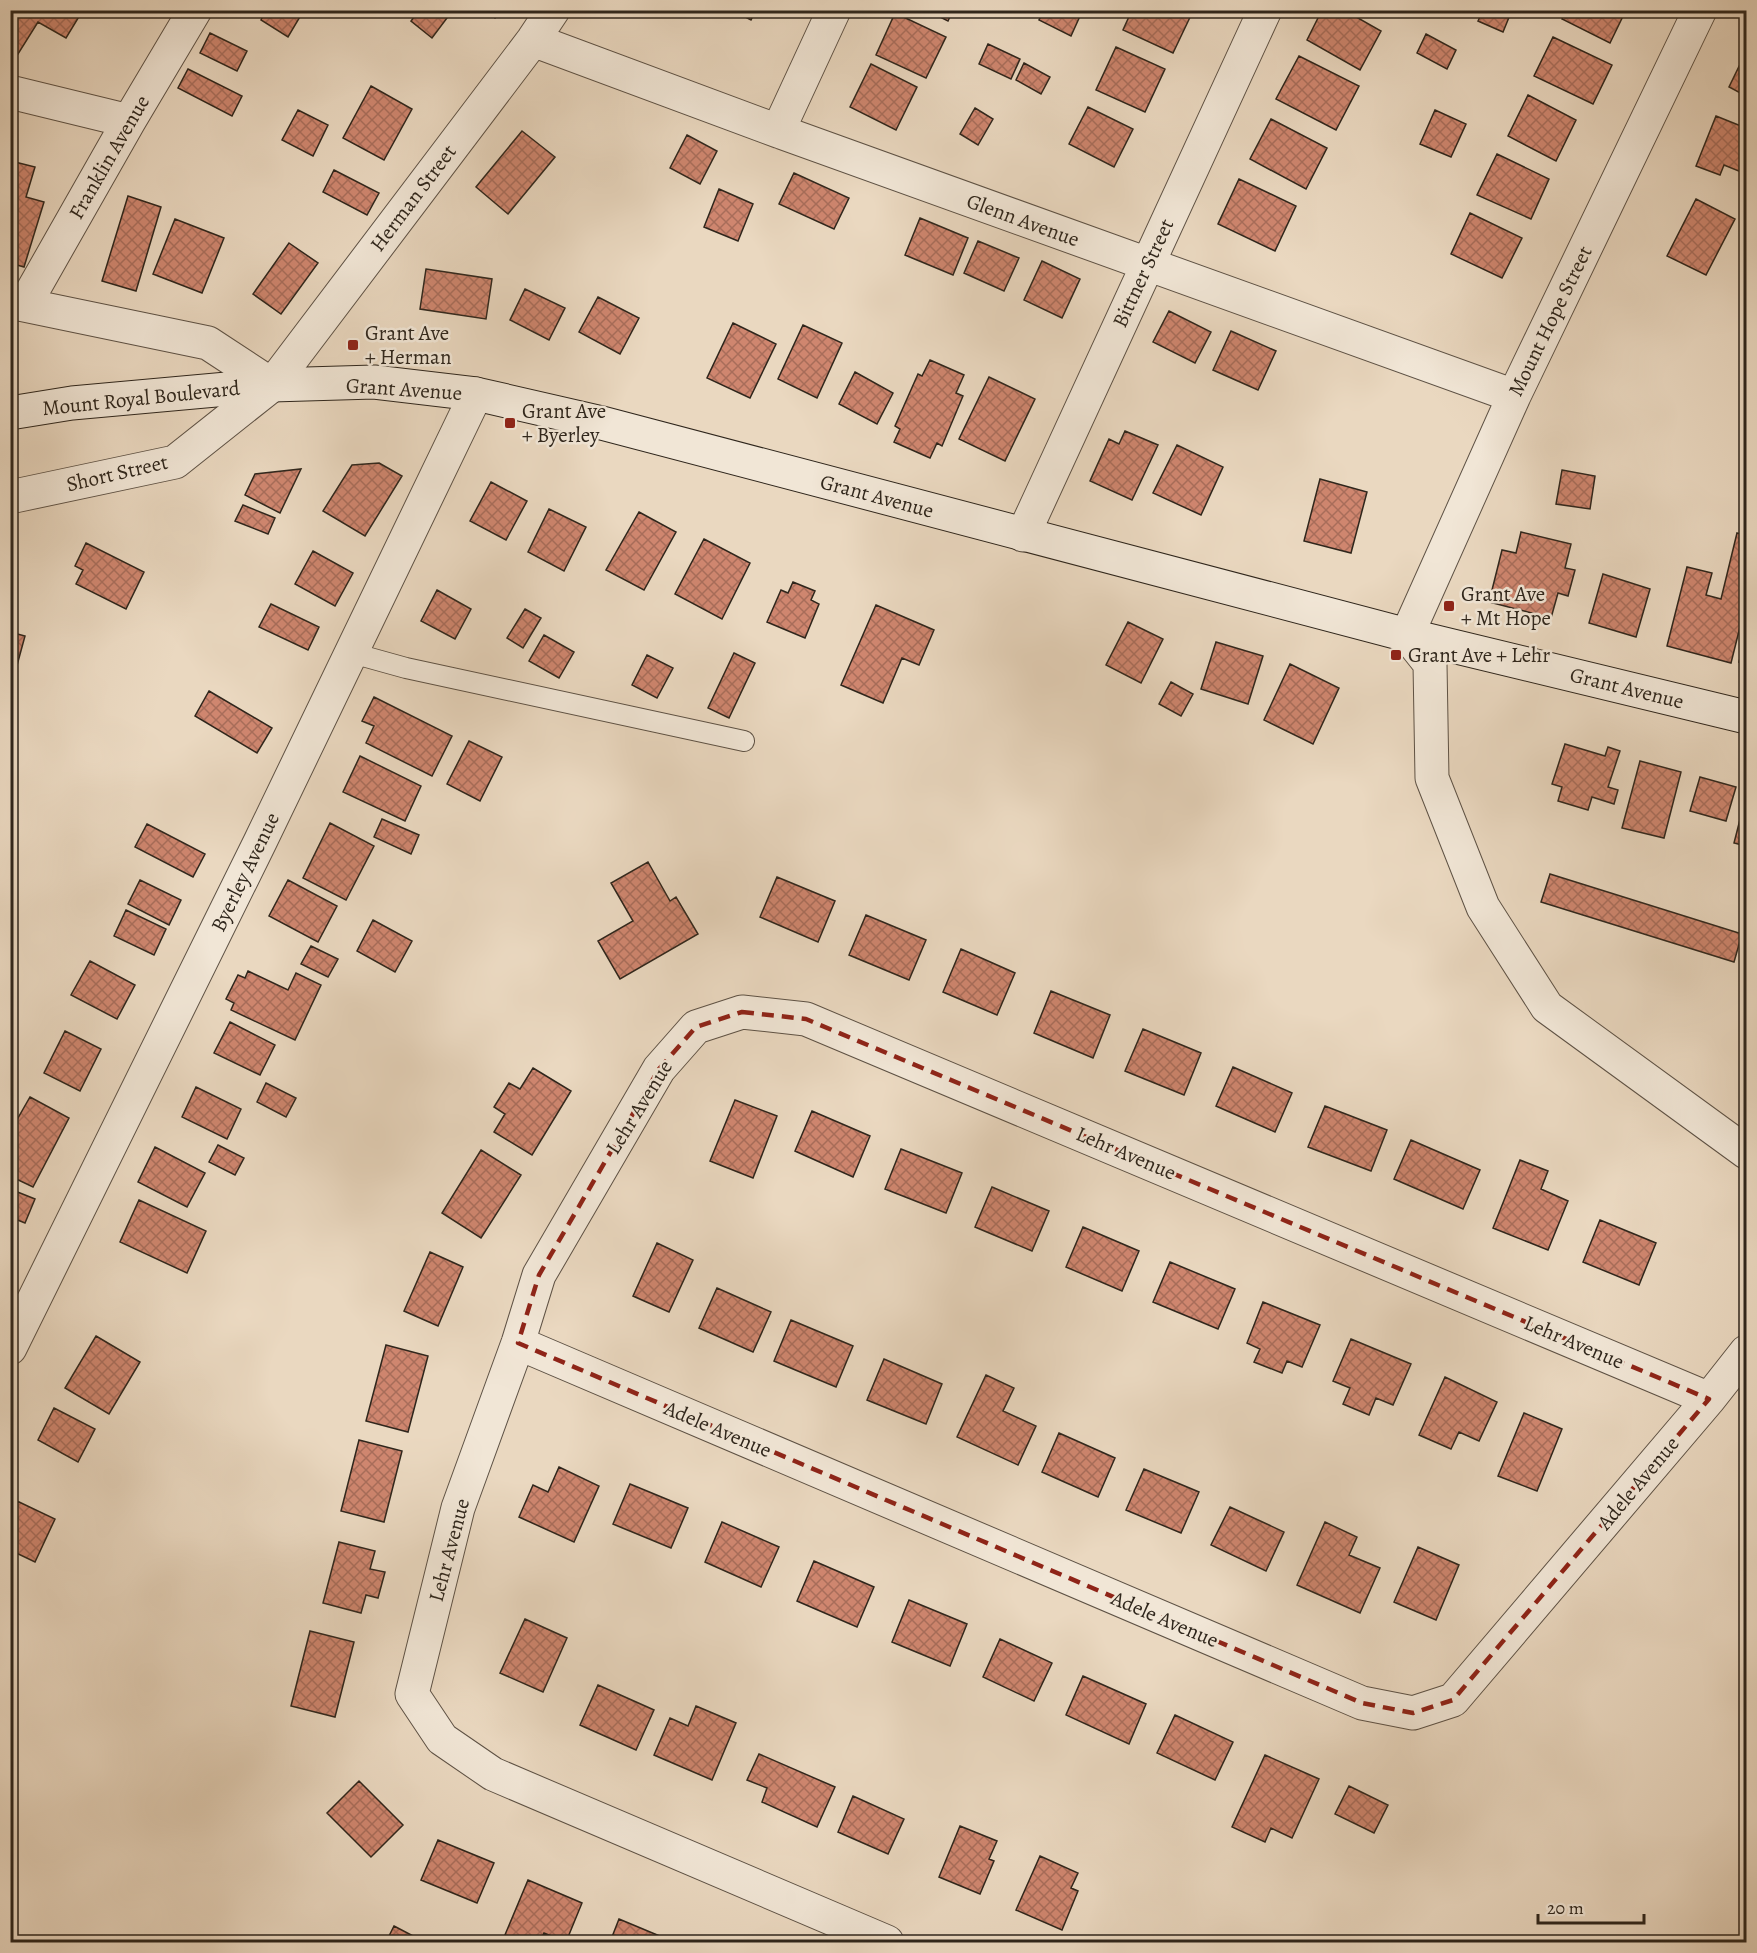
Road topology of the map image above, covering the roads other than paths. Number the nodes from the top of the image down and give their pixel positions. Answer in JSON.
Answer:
{"nodes":[{"id":1,"x":195,"y":10,"type":"edge"},
{"id":2,"x":553,"y":10,"type":"edge"},
{"id":3,"x":834,"y":10,"type":"edge"},
{"id":4,"x":1265,"y":10,"type":"edge"},
{"id":5,"x":1700,"y":10,"type":"edge"},
{"id":6,"x":533,"y":40,"type":"junction"},
{"id":7,"x":10,"y":92,"type":"edge"},
{"id":8,"x":129,"y":121,"type":"junction"},
{"id":9,"x":778,"y":131,"type":"junction"},
{"id":10,"x":1147,"y":264,"type":"junction"},
{"id":11,"x":18,"y":303,"type":"edge"},
{"id":12,"x":272,"y":385,"type":"junction"},
{"id":13,"x":476,"y":394,"type":"junction"},
{"id":14,"x":1514,"y":396,"type":"junction"},
{"id":15,"x":10,"y":412,"type":"edge"},
{"id":16,"x":10,"y":497,"type":"edge"},
{"id":17,"x":1023,"y":535,"type":"junction"},
{"id":18,"x":1407,"y":635,"type":"junction"},
{"id":19,"x":352,"y":653,"type":"junction"},
{"id":20,"x":1746,"y":717,"type":"edge"},
{"id":21,"x":744,"y":741,"type":"dead end"},
{"id":22,"x":1746,"y":1152,"type":"edge"},
{"id":23,"x":518,"y":1343,"type":"junction"},
{"id":24,"x":10,"y":1348,"type":"edge"},
{"id":25,"x":1746,"y":1352,"type":"edge"},
{"id":26,"x":1709,"y":1399,"type":"junction"},
{"id":27,"x":887,"y":1942,"type":"edge"}],
"edges":[{"from":1,"to":8,"type":"street","name":"Franklin Avenue"},
{"from":2,"to":6,"type":"street","name":"Herman Street"},
{"from":3,"to":9,"type":"street"},
{"from":4,"to":10,"type":"street","name":"Bittner Street"},
{"from":5,"to":14,"type":"street","name":"Mount Hope Street"},
{"from":6,"to":9,"type":"street","name":"Glenn Avenue"},
{"from":6,"to":12,"type":"street","name":"Herman Street"},
{"from":7,"to":8,"type":"street"},
{"from":8,"to":11,"type":"street","name":"Franklin Avenue"},
{"from":9,"to":10,"type":"street","name":"Glenn Avenue"},
{"from":10,"to":14,"type":"street","name":"Glenn Avenue"},
{"from":10,"to":17,"type":"street","name":"Bittner Street"},
{"from":11,"to":12,"type":"street"},
{"from":12,"to":13,"type":"street","name":"Grant Avenue"},
{"from":12,"to":15,"type":"street","name":"Mount Royal Boulevard"},
{"from":12,"to":16,"type":"street","name":"Short Street"},
{"from":13,"to":17,"type":"street","name":"Grant Avenue"},
{"from":13,"to":19,"type":"street","name":"Byerley Avenue"},
{"from":14,"to":18,"type":"street","name":"Mount Hope Street"},
{"from":17,"to":18,"type":"street","name":"Grant Avenue"},
{"from":18,"to":20,"type":"street","name":"Grant Avenue"},
{"from":18,"to":22,"type":"street"},
{"from":19,"to":21,"type":"lane"},
{"from":19,"to":24,"type":"street","name":"Byerley Avenue"},
{"from":23,"to":26,"type":"street","name":"Adele Avenue"},
{"from":23,"to":26,"type":"street","name":"Lehr Avenue"},
{"from":23,"to":27,"type":"street","name":"Lehr Avenue"},
{"from":25,"to":26,"type":"street"}]}
